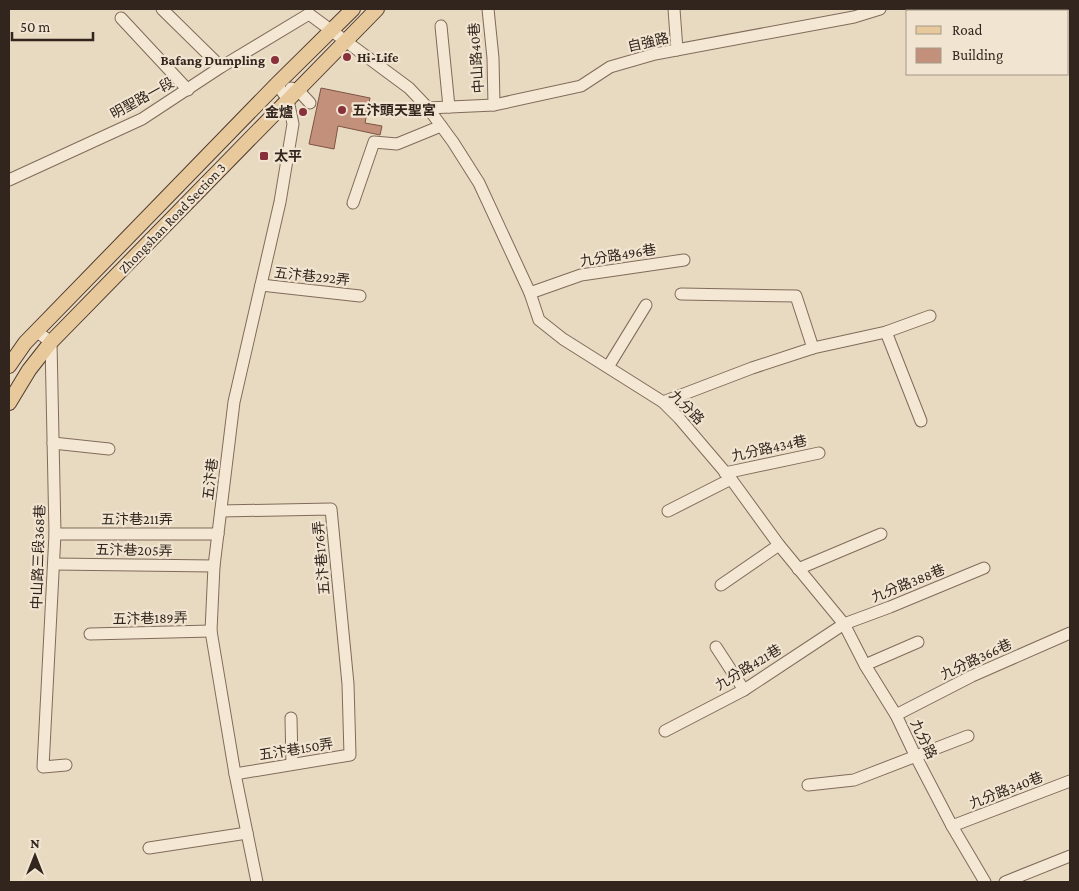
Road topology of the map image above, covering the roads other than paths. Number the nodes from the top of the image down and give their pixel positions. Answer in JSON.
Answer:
{"nodes":[{"id":1,"x":162,"y":9,"type":"edge"},
{"id":2,"x":354,"y":9,"type":"edge"},
{"id":3,"x":377,"y":9,"type":"edge"},
{"id":4,"x":488,"y":9,"type":"edge"},
{"id":5,"x":674,"y":9,"type":"edge"},
{"id":6,"x":880,"y":9,"type":"edge"},
{"id":7,"x":310,"y":12,"type":"edge"},
{"id":8,"x":121,"y":18,"type":"dead end"},
{"id":9,"x":441,"y":26,"type":"dead end"},
{"id":10,"x":331,"y":32,"type":"junction"},
{"id":11,"x":344,"y":41,"type":"junction"},
{"id":12,"x":676,"y":50,"type":"junction"},
{"id":13,"x":221,"y":67,"type":"junction"},
{"id":14,"x":278,"y":84,"type":"junction"},
{"id":15,"x":188,"y":90,"type":"junction"},
{"id":16,"x":293,"y":95,"type":"junction"},
{"id":17,"x":310,"y":103,"type":"dead end"},
{"id":18,"x":494,"y":105,"type":"junction"},
{"id":19,"x":449,"y":107,"type":"junction"},
{"id":20,"x":428,"y":108,"type":"junction"},
{"id":21,"x":441,"y":126,"type":"junction"},
{"id":22,"x":9,"y":180,"type":"edge"},
{"id":23,"x":353,"y":203,"type":"dead end"},
{"id":24,"x":684,"y":260,"type":"dead end"},
{"id":25,"x":261,"y":285,"type":"junction"},
{"id":26,"x":530,"y":293,"type":"junction"},
{"id":27,"x":681,"y":294,"type":"dead end"},
{"id":28,"x":360,"y":296,"type":"dead end"},
{"id":29,"x":646,"y":305,"type":"dead end"},
{"id":30,"x":930,"y":316,"type":"dead end"},
{"id":31,"x":36,"y":331,"type":"junction"},
{"id":32,"x":886,"y":332,"type":"junction"},
{"id":33,"x":51,"y":342,"type":"junction"},
{"id":34,"x":813,"y":348,"type":"junction"},
{"id":35,"x":9,"y":366,"type":"edge"},
{"id":36,"x":608,"y":367,"type":"junction"},
{"id":37,"x":663,"y":402,"type":"junction"},
{"id":38,"x":9,"y":403,"type":"edge"},
{"id":39,"x":921,"y":422,"type":"dead end"},
{"id":40,"x":53,"y":443,"type":"junction"},
{"id":41,"x":109,"y":449,"type":"dead end"},
{"id":42,"x":820,"y":453,"type":"dead end"},
{"id":43,"x":728,"y":476,"type":"junction"},
{"id":44,"x":668,"y":510,"type":"dead end"},
{"id":45,"x":221,"y":511,"type":"junction"},
{"id":46,"x":55,"y":534,"type":"junction"},
{"id":47,"x":218,"y":534,"type":"junction"},
{"id":48,"x":881,"y":534,"type":"dead end"},
{"id":49,"x":779,"y":545,"type":"junction"},
{"id":50,"x":54,"y":564,"type":"junction"},
{"id":51,"x":214,"y":566,"type":"junction"},
{"id":52,"x":984,"y":568,"type":"dead end"},
{"id":53,"x":798,"y":569,"type":"junction"},
{"id":54,"x":721,"y":585,"type":"dead end"},
{"id":55,"x":844,"y":624,"type":"junction"},
{"id":56,"x":211,"y":632,"type":"junction"},
{"id":57,"x":1070,"y":633,"type":"edge"},
{"id":58,"x":90,"y":634,"type":"dead end"},
{"id":59,"x":918,"y":642,"type":"dead end"},
{"id":60,"x":716,"y":647,"type":"dead end"},
{"id":61,"x":865,"y":665,"type":"junction"},
{"id":62,"x":348,"y":684,"type":"joint"},
{"id":63,"x":744,"y":690,"type":"junction"},
{"id":64,"x":896,"y":715,"type":"junction"},
{"id":65,"x":291,"y":718,"type":"dead end"},
{"id":66,"x":665,"y":731,"type":"dead end"},
{"id":67,"x":968,"y":736,"type":"dead end"},
{"id":68,"x":915,"y":755,"type":"junction"},
{"id":69,"x":292,"y":764,"type":"junction"},
{"id":70,"x":66,"y":765,"type":"dead end"},
{"id":71,"x":235,"y":774,"type":"junction"},
{"id":72,"x":1070,"y":781,"type":"edge"},
{"id":73,"x":808,"y":786,"type":"dead end"},
{"id":74,"x":952,"y":826,"type":"junction"},
{"id":75,"x":247,"y":833,"type":"junction"},
{"id":76,"x":149,"y":848,"type":"dead end"},
{"id":77,"x":1070,"y":856,"type":"edge"},
{"id":78,"x":257,"y":882,"type":"edge"},
{"id":79,"x":985,"y":882,"type":"edge"},
{"id":80,"x":1005,"y":882,"type":"edge"}],
"edges":[{"from":1,"to":13,"type":"street"},
{"from":2,"to":10,"type":"main road","name":"Zhongshan Road Section 3"},
{"from":3,"to":11,"type":"main road","name":"Zhongshan Road Section 3"},
{"from":4,"to":18,"type":"street","name":"中山路40巷"},
{"from":5,"to":12,"type":"street"},
{"from":6,"to":12,"type":"street","name":"自強路"},
{"from":7,"to":10,"type":"street","name":"九分路"},
{"from":7,"to":13,"type":"street","name":"明聖路一段"},
{"from":8,"to":15,"type":"street"},
{"from":9,"to":19,"type":"street"},
{"from":10,"to":11,"type":"street","name":"九分路"},
{"from":10,"to":14,"type":"main road","name":"Zhongshan Road Section 3"},
{"from":11,"to":16,"type":"main road","name":"Zhongshan Road Section 3"},
{"from":11,"to":20,"type":"street","name":"九分路"},
{"from":12,"to":18,"type":"street","name":"自強路"},
{"from":13,"to":15,"type":"street","name":"明聖路一段"},
{"from":14,"to":16,"type":"street","name":"五汴巷"},
{"from":14,"to":31,"type":"main road","name":"Zhongshan Road Section 3"},
{"from":15,"to":22,"type":"street","name":"明聖路一段"},
{"from":16,"to":17,"type":"street"},
{"from":16,"to":25,"type":"street","name":"五汴巷"},
{"from":16,"to":33,"type":"main road","name":"Zhongshan Road Section 3"},
{"from":18,"to":19,"type":"street","name":"自強路"},
{"from":19,"to":20,"type":"street","name":"自強路"},
{"from":20,"to":21,"type":"street","name":"九分路"},
{"from":21,"to":23,"type":"street"},
{"from":21,"to":26,"type":"street","name":"九分路"},
{"from":24,"to":26,"type":"street","name":"九分路496巷"},
{"from":25,"to":28,"type":"street","name":"五汴巷292弄"},
{"from":25,"to":45,"type":"street","name":"五汴巷"},
{"from":26,"to":36,"type":"street","name":"九分路"},
{"from":27,"to":34,"type":"street"},
{"from":29,"to":36,"type":"street"},
{"from":30,"to":32,"type":"street"},
{"from":31,"to":33,"type":"street"},
{"from":31,"to":35,"type":"main road","name":"Zhongshan Road Section 3"},
{"from":32,"to":34,"type":"street"},
{"from":32,"to":39,"type":"street"},
{"from":33,"to":38,"type":"main road","name":"Zhongshan Road Section 3"},
{"from":33,"to":40,"type":"street","name":"中山路三段368巷"},
{"from":34,"to":37,"type":"street"},
{"from":36,"to":37,"type":"street","name":"九分路"},
{"from":37,"to":43,"type":"street","name":"九分路"},
{"from":40,"to":41,"type":"street"},
{"from":40,"to":46,"type":"street","name":"中山路三段368巷"},
{"from":42,"to":43,"type":"street","name":"九分路434巷"},
{"from":43,"to":44,"type":"street","name":"九分路434巷"},
{"from":43,"to":49,"type":"street","name":"九分路"},
{"from":45,"to":47,"type":"street","name":"五汴巷"},
{"from":45,"to":62,"type":"street","name":"五汴巷176弄"},
{"from":46,"to":47,"type":"street","name":"五汴巷211弄"},
{"from":46,"to":50,"type":"street","name":"中山路三段368巷"},
{"from":47,"to":51,"type":"street","name":"五汴巷"},
{"from":48,"to":53,"type":"street"},
{"from":49,"to":53,"type":"street","name":"九分路"},
{"from":49,"to":54,"type":"street"},
{"from":50,"to":51,"type":"street","name":"五汴巷205弄"},
{"from":50,"to":70,"type":"street","name":"中山路三段368巷"},
{"from":51,"to":56,"type":"street","name":"五汴巷"},
{"from":52,"to":55,"type":"street","name":"九分路388巷"},
{"from":53,"to":55,"type":"street","name":"九分路"},
{"from":55,"to":61,"type":"street","name":"九分路"},
{"from":55,"to":63,"type":"street","name":"九分路421巷"},
{"from":56,"to":58,"type":"street","name":"五汴巷189弄"},
{"from":56,"to":71,"type":"street","name":"五汴巷"},
{"from":57,"to":64,"type":"street","name":"九分路366巷"},
{"from":59,"to":61,"type":"street"},
{"from":60,"to":63,"type":"street"},
{"from":61,"to":64,"type":"street","name":"九分路"},
{"from":62,"to":69,"type":"street","name":"五汴巷150弄"},
{"from":63,"to":66,"type":"street","name":"九分路421巷"},
{"from":64,"to":68,"type":"street","name":"九分路"},
{"from":65,"to":69,"type":"street"},
{"from":67,"to":68,"type":"street"},
{"from":68,"to":73,"type":"street"},
{"from":68,"to":74,"type":"street","name":"九分路"},
{"from":69,"to":71,"type":"street","name":"五汴巷150弄"},
{"from":71,"to":75,"type":"street","name":"五汴巷"},
{"from":72,"to":74,"type":"street","name":"九分路340巷"},
{"from":74,"to":79,"type":"street","name":"九分路"},
{"from":75,"to":76,"type":"street"},
{"from":75,"to":78,"type":"street","name":"五汴巷"},
{"from":77,"to":80,"type":"street"}]}
